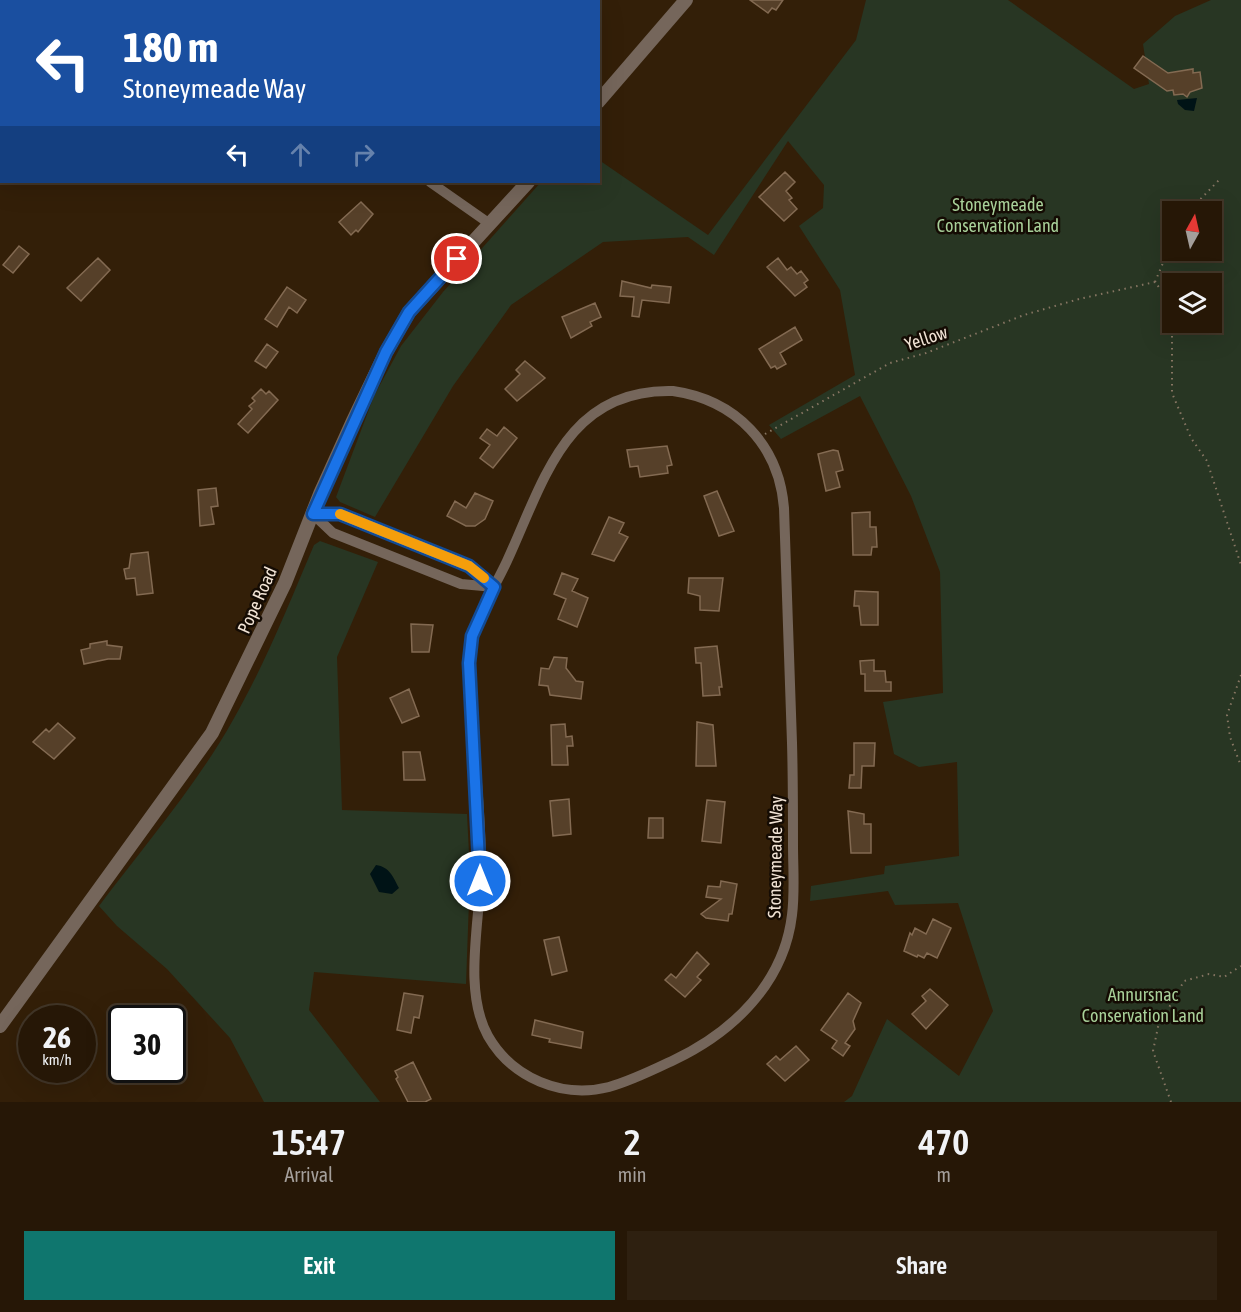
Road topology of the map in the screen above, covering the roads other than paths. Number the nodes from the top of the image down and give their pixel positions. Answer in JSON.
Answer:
{"nodes":[{"id":1,"x":686,"y":0,"type":"edge"},
{"id":2,"x":600,"y":100,"type":"edge"},
{"id":3,"x":431,"y":183,"type":"edge"},
{"id":4,"x":527,"y":183,"type":"edge"},
{"id":5,"x":490,"y":224,"type":"junction"},
{"id":6,"x":313,"y":514,"type":"junction"},
{"id":7,"x":494,"y":587,"type":"junction"},
{"id":8,"x":0,"y":1026,"type":"edge"}],
"edges":[{"from":1,"to":2,"type":"street"},
{"from":3,"to":5,"type":"street"},
{"from":4,"to":5,"type":"street","name":"Pope Road"},
{"from":5,"to":6,"type":"street","name":"Pope Road"},
{"from":6,"to":7,"type":"street"},
{"from":6,"to":7,"type":"street"},
{"from":6,"to":8,"type":"street","name":"Pope Road"},
{"from":7,"to":7,"type":"street","name":"Stoneymeade Way"}]}
